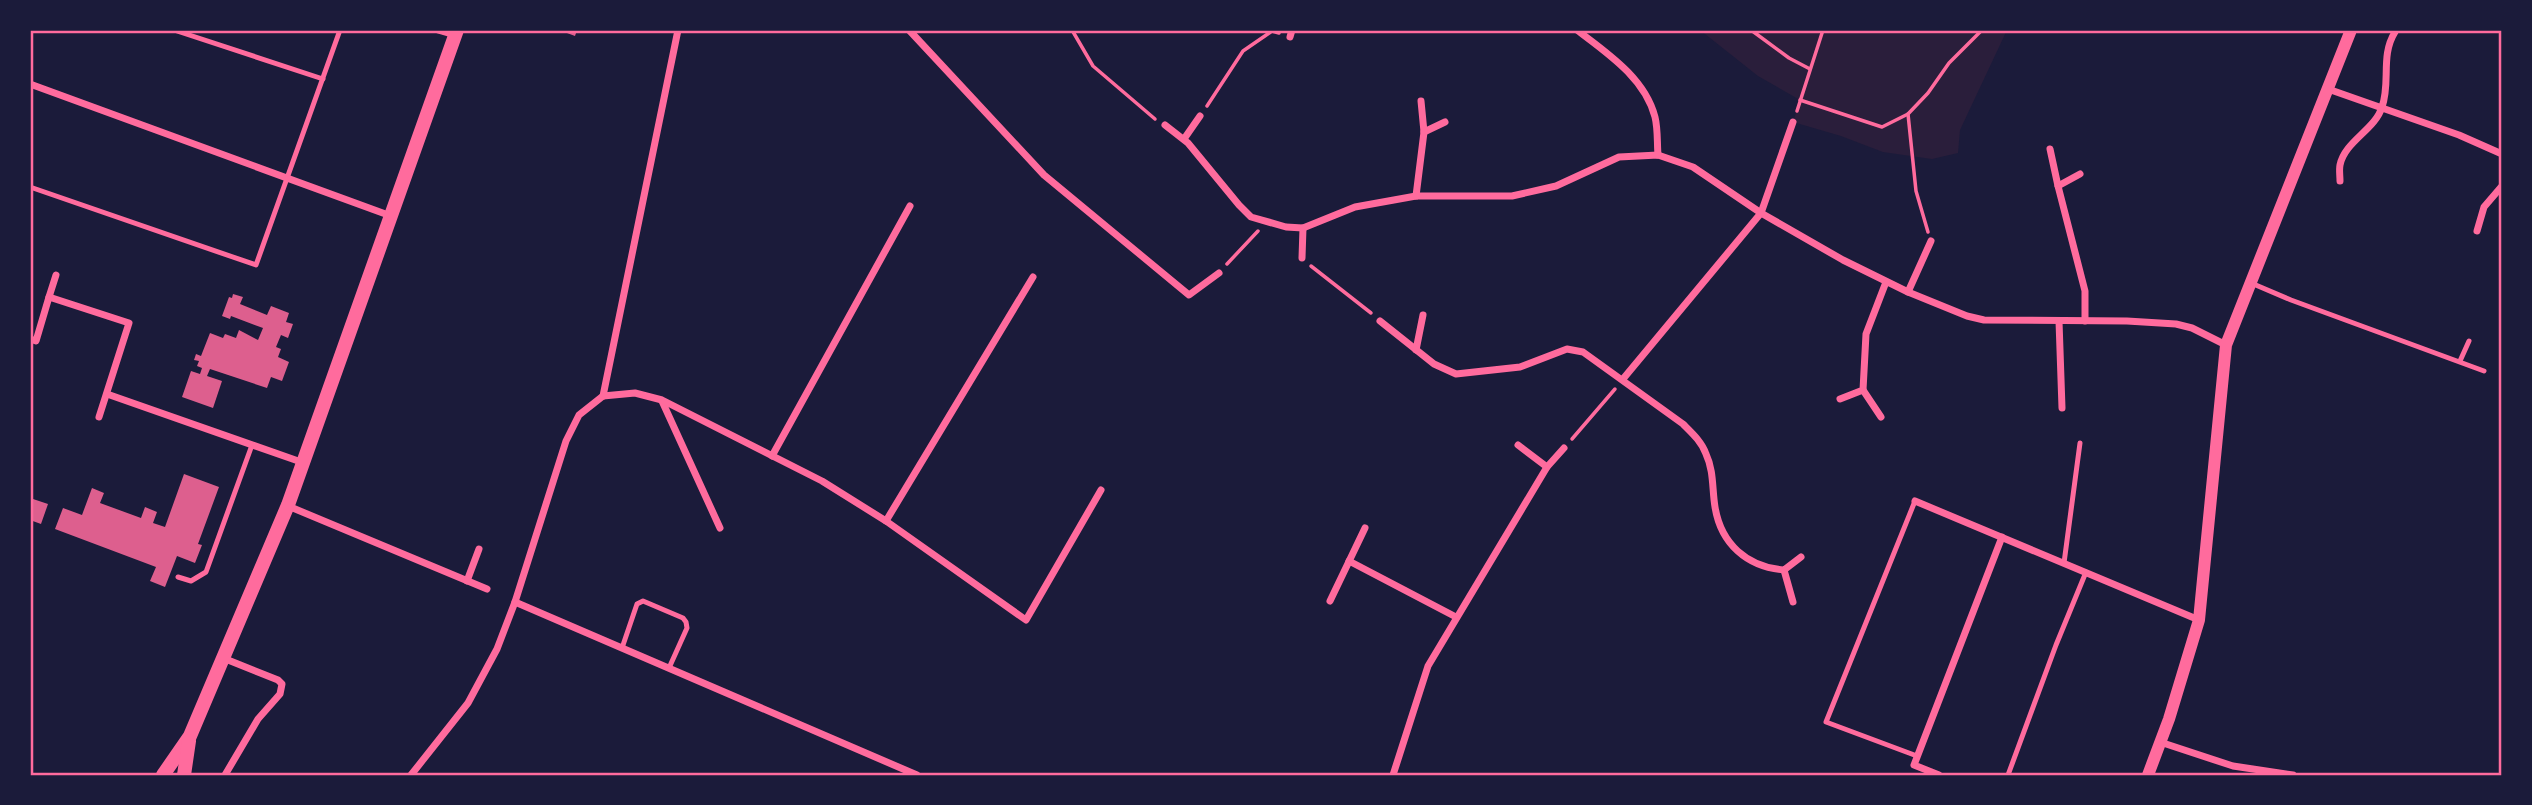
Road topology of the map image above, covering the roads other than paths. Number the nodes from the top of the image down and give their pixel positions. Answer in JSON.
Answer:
{"nodes":[{"id":1,"x":174,"y":30,"type":"edge"},
{"id":2,"x":340,"y":30,"type":"edge"},
{"id":3,"x":438,"y":30,"type":"edge"},
{"id":4,"x":678,"y":30,"type":"edge"},
{"id":5,"x":909,"y":30,"type":"edge"},
{"id":6,"x":1577,"y":30,"type":"edge"},
{"id":7,"x":2351,"y":30,"type":"edge"},
{"id":8,"x":2395,"y":32,"type":"dead end"},
{"id":9,"x":456,"y":33,"type":"edge"},
{"id":10,"x":323,"y":79,"type":"junction"},
{"id":11,"x":30,"y":84,"type":"edge"},
{"id":12,"x":2328,"y":89,"type":"junction"},
{"id":13,"x":1420,"y":102,"type":"dead end"},
{"id":14,"x":2382,"y":108,"type":"junction"},
{"id":15,"x":1200,"y":116,"type":"road end"},
{"id":16,"x":1446,"y":122,"type":"dead end"},
{"id":17,"x":1793,"y":122,"type":"road end"},
{"id":18,"x":1165,"y":125,"type":"road end"},
{"id":19,"x":1424,"y":132,"type":"junction"},
{"id":20,"x":1184,"y":139,"type":"junction"},
{"id":21,"x":2050,"y":149,"type":"dead end"},
{"id":22,"x":2502,"y":154,"type":"edge"},
{"id":23,"x":1658,"y":155,"type":"junction"},
{"id":24,"x":2080,"y":174,"type":"dead end"},
{"id":25,"x":289,"y":179,"type":"junction"},
{"id":26,"x":2340,"y":181,"type":"dead end"},
{"id":27,"x":2058,"y":186,"type":"junction"},
{"id":28,"x":2502,"y":186,"type":"edge"},
{"id":29,"x":30,"y":187,"type":"edge"},
{"id":30,"x":1416,"y":195,"type":"junction"},
{"id":31,"x":910,"y":206,"type":"dead end"},
{"id":32,"x":1761,"y":213,"type":"junction"},
{"id":33,"x":391,"y":216,"type":"junction"},
{"id":34,"x":1303,"y":228,"type":"junction"},
{"id":35,"x":2477,"y":231,"type":"dead end"},
{"id":36,"x":1930,"y":241,"type":"road end"},
{"id":37,"x":1301,"y":258,"type":"road end"},
{"id":38,"x":1219,"y":272,"type":"road end"},
{"id":39,"x":56,"y":275,"type":"dead end"},
{"id":40,"x":1033,"y":277,"type":"dead end"},
{"id":41,"x":1886,"y":282,"type":"junction"},
{"id":42,"x":2251,"y":283,"type":"junction"},
{"id":43,"x":1908,"y":292,"type":"junction"},
{"id":44,"x":49,"y":297,"type":"junction"},
{"id":45,"x":1423,"y":315,"type":"dead end"},
{"id":46,"x":1380,"y":321,"type":"road end"},
{"id":47,"x":2059,"y":321,"type":"junction"},
{"id":48,"x":2085,"y":321,"type":"junction"},
{"id":49,"x":30,"y":339,"type":"edge"},
{"id":50,"x":2469,"y":341,"type":"dead end"},
{"id":51,"x":2226,"y":345,"type":"junction"},
{"id":52,"x":1416,"y":350,"type":"junction"},
{"id":53,"x":2460,"y":362,"type":"junction"},
{"id":54,"x":2484,"y":371,"type":"dead end"},
{"id":55,"x":1623,"y":379,"type":"junction"},
{"id":56,"x":1863,"y":390,"type":"junction"},
{"id":57,"x":107,"y":394,"type":"junction"},
{"id":58,"x":603,"y":396,"type":"junction"},
{"id":59,"x":1840,"y":399,"type":"dead end"},
{"id":60,"x":662,"y":400,"type":"junction"},
{"id":61,"x":2062,"y":408,"type":"dead end"},
{"id":62,"x":99,"y":417,"type":"dead end"},
{"id":63,"x":1881,"y":417,"type":"dead end"},
{"id":64,"x":2080,"y":443,"type":"dead end"},
{"id":65,"x":252,"y":445,"type":"junction"},
{"id":66,"x":1518,"y":445,"type":"dead end"},
{"id":67,"x":1563,"y":448,"type":"road end"},
{"id":68,"x":772,"y":456,"type":"junction"},
{"id":69,"x":304,"y":463,"type":"junction"},
{"id":70,"x":1547,"y":467,"type":"junction"},
{"id":71,"x":1101,"y":490,"type":"dead end"},
{"id":72,"x":1915,"y":501,"type":"joint"},
{"id":73,"x":288,"y":506,"type":"junction"},
{"id":74,"x":886,"y":521,"type":"junction"},
{"id":75,"x":720,"y":528,"type":"dead end"},
{"id":76,"x":1365,"y":528,"type":"dead end"},
{"id":77,"x":2002,"y":537,"type":"junction"},
{"id":78,"x":479,"y":549,"type":"dead end"},
{"id":79,"x":1801,"y":558,"type":"dead end"},
{"id":80,"x":1349,"y":561,"type":"junction"},
{"id":81,"x":2064,"y":563,"type":"junction"},
{"id":82,"x":1784,"y":570,"type":"junction"},
{"id":83,"x":2085,"y":572,"type":"junction"},
{"id":84,"x":178,"y":577,"type":"dead end"},
{"id":85,"x":467,"y":581,"type":"junction"},
{"id":86,"x":488,"y":589,"type":"dead end"},
{"id":87,"x":1330,"y":601,"type":"dead end"},
{"id":88,"x":515,"y":602,"type":"junction"},
{"id":89,"x":1793,"y":602,"type":"dead end"},
{"id":90,"x":1455,"y":617,"type":"junction"},
{"id":91,"x":2199,"y":620,"type":"junction"},
{"id":92,"x":622,"y":648,"type":"junction"},
{"id":93,"x":223,"y":658,"type":"junction"},
{"id":94,"x":669,"y":668,"type":"junction"},
{"id":95,"x":190,"y":736,"type":"junction"},
{"id":96,"x":2160,"y":743,"type":"junction"},
{"id":97,"x":1915,"y":761,"type":"junction"},
{"id":98,"x":163,"y":775,"type":"edge"},
{"id":99,"x":184,"y":775,"type":"edge"},
{"id":100,"x":225,"y":775,"type":"edge"},
{"id":101,"x":411,"y":775,"type":"edge"},
{"id":102,"x":917,"y":775,"type":"edge"},
{"id":103,"x":1393,"y":775,"type":"edge"},
{"id":104,"x":1939,"y":775,"type":"edge"},
{"id":105,"x":2008,"y":775,"type":"edge"},
{"id":106,"x":2148,"y":775,"type":"edge"},
{"id":107,"x":2293,"y":775,"type":"edge"}],
"edges":[{"from":1,"to":10,"type":"lane"},
{"from":2,"to":10,"type":"lane"},
{"from":3,"to":9,"type":"street"},
{"from":4,"to":58,"type":"street"},
{"from":5,"to":38,"type":"street"},
{"from":6,"to":23,"type":"street"},
{"from":7,"to":12,"type":"street"},
{"from":8,"to":14,"type":"street"},
{"from":9,"to":33,"type":"main road"},
{"from":10,"to":25,"type":"lane"},
{"from":11,"to":25,"type":"street"},
{"from":12,"to":14,"type":"street"},
{"from":12,"to":42,"type":"street"},
{"from":13,"to":19,"type":"street"},
{"from":14,"to":22,"type":"street"},
{"from":14,"to":26,"type":"street"},
{"from":15,"to":20,"type":"street"},
{"from":16,"to":19,"type":"street"},
{"from":17,"to":32,"type":"street"},
{"from":18,"to":20,"type":"street"},
{"from":19,"to":30,"type":"street"},
{"from":20,"to":34,"type":"street"},
{"from":21,"to":27,"type":"street"},
{"from":23,"to":30,"type":"street"},
{"from":23,"to":32,"type":"street"},
{"from":24,"to":27,"type":"street"},
{"from":25,"to":29,"type":"lane"},
{"from":25,"to":33,"type":"street"},
{"from":27,"to":48,"type":"street"},
{"from":28,"to":35,"type":"street"},
{"from":30,"to":34,"type":"street"},
{"from":31,"to":68,"type":"street"},
{"from":32,"to":41,"type":"street"},
{"from":32,"to":55,"type":"street"},
{"from":33,"to":69,"type":"main road"},
{"from":34,"to":37,"type":"street"},
{"from":36,"to":43,"type":"street"},
{"from":39,"to":44,"type":"street"},
{"from":40,"to":74,"type":"street"},
{"from":41,"to":43,"type":"street"},
{"from":41,"to":56,"type":"street"},
{"from":42,"to":51,"type":"street"},
{"from":42,"to":53,"type":"lane"},
{"from":43,"to":47,"type":"street"},
{"from":44,"to":49,"type":"street"},
{"from":44,"to":57,"type":"street"},
{"from":45,"to":52,"type":"street"},
{"from":46,"to":52,"type":"street"},
{"from":47,"to":48,"type":"street"},
{"from":47,"to":61,"type":"street"},
{"from":48,"to":51,"type":"street"},
{"from":50,"to":53,"type":"lane"},
{"from":51,"to":91,"type":"street"},
{"from":52,"to":55,"type":"street"},
{"from":53,"to":54,"type":"lane"},
{"from":55,"to":82,"type":"street"},
{"from":56,"to":59,"type":"street"},
{"from":56,"to":63,"type":"street"},
{"from":57,"to":62,"type":"street"},
{"from":57,"to":65,"type":"street"},
{"from":58,"to":60,"type":"street"},
{"from":58,"to":88,"type":"street"},
{"from":60,"to":68,"type":"street"},
{"from":60,"to":75,"type":"street"},
{"from":64,"to":81,"type":"lane"},
{"from":65,"to":69,"type":"street"},
{"from":65,"to":84,"type":"lane"},
{"from":66,"to":70,"type":"street"},
{"from":67,"to":70,"type":"street"},
{"from":68,"to":74,"type":"street"},
{"from":69,"to":73,"type":"main road"},
{"from":70,"to":90,"type":"street"},
{"from":71,"to":74,"type":"street"},
{"from":72,"to":77,"type":"street"},
{"from":72,"to":97,"type":"lane"},
{"from":73,"to":85,"type":"street"},
{"from":73,"to":93,"type":"main road"},
{"from":76,"to":80,"type":"street"},
{"from":77,"to":81,"type":"street"},
{"from":77,"to":97,"type":"street"},
{"from":78,"to":85,"type":"street"},
{"from":79,"to":82,"type":"street"},
{"from":80,"to":87,"type":"street"},
{"from":80,"to":90,"type":"street"},
{"from":81,"to":83,"type":"street"},
{"from":82,"to":89,"type":"street"},
{"from":83,"to":91,"type":"street"},
{"from":83,"to":105,"type":"lane"},
{"from":85,"to":86,"type":"street"},
{"from":88,"to":92,"type":"street"},
{"from":88,"to":101,"type":"street"},
{"from":90,"to":103,"type":"street"},
{"from":91,"to":96,"type":"street"},
{"from":92,"to":94,"type":"street"},
{"from":92,"to":94,"type":"lane"},
{"from":93,"to":95,"type":"main road"},
{"from":93,"to":100,"type":"street"},
{"from":94,"to":102,"type":"street"},
{"from":95,"to":98,"type":"main road"},
{"from":95,"to":99,"type":"main road"},
{"from":96,"to":106,"type":"street"},
{"from":96,"to":107,"type":"street"},
{"from":97,"to":104,"type":"street"}]}
